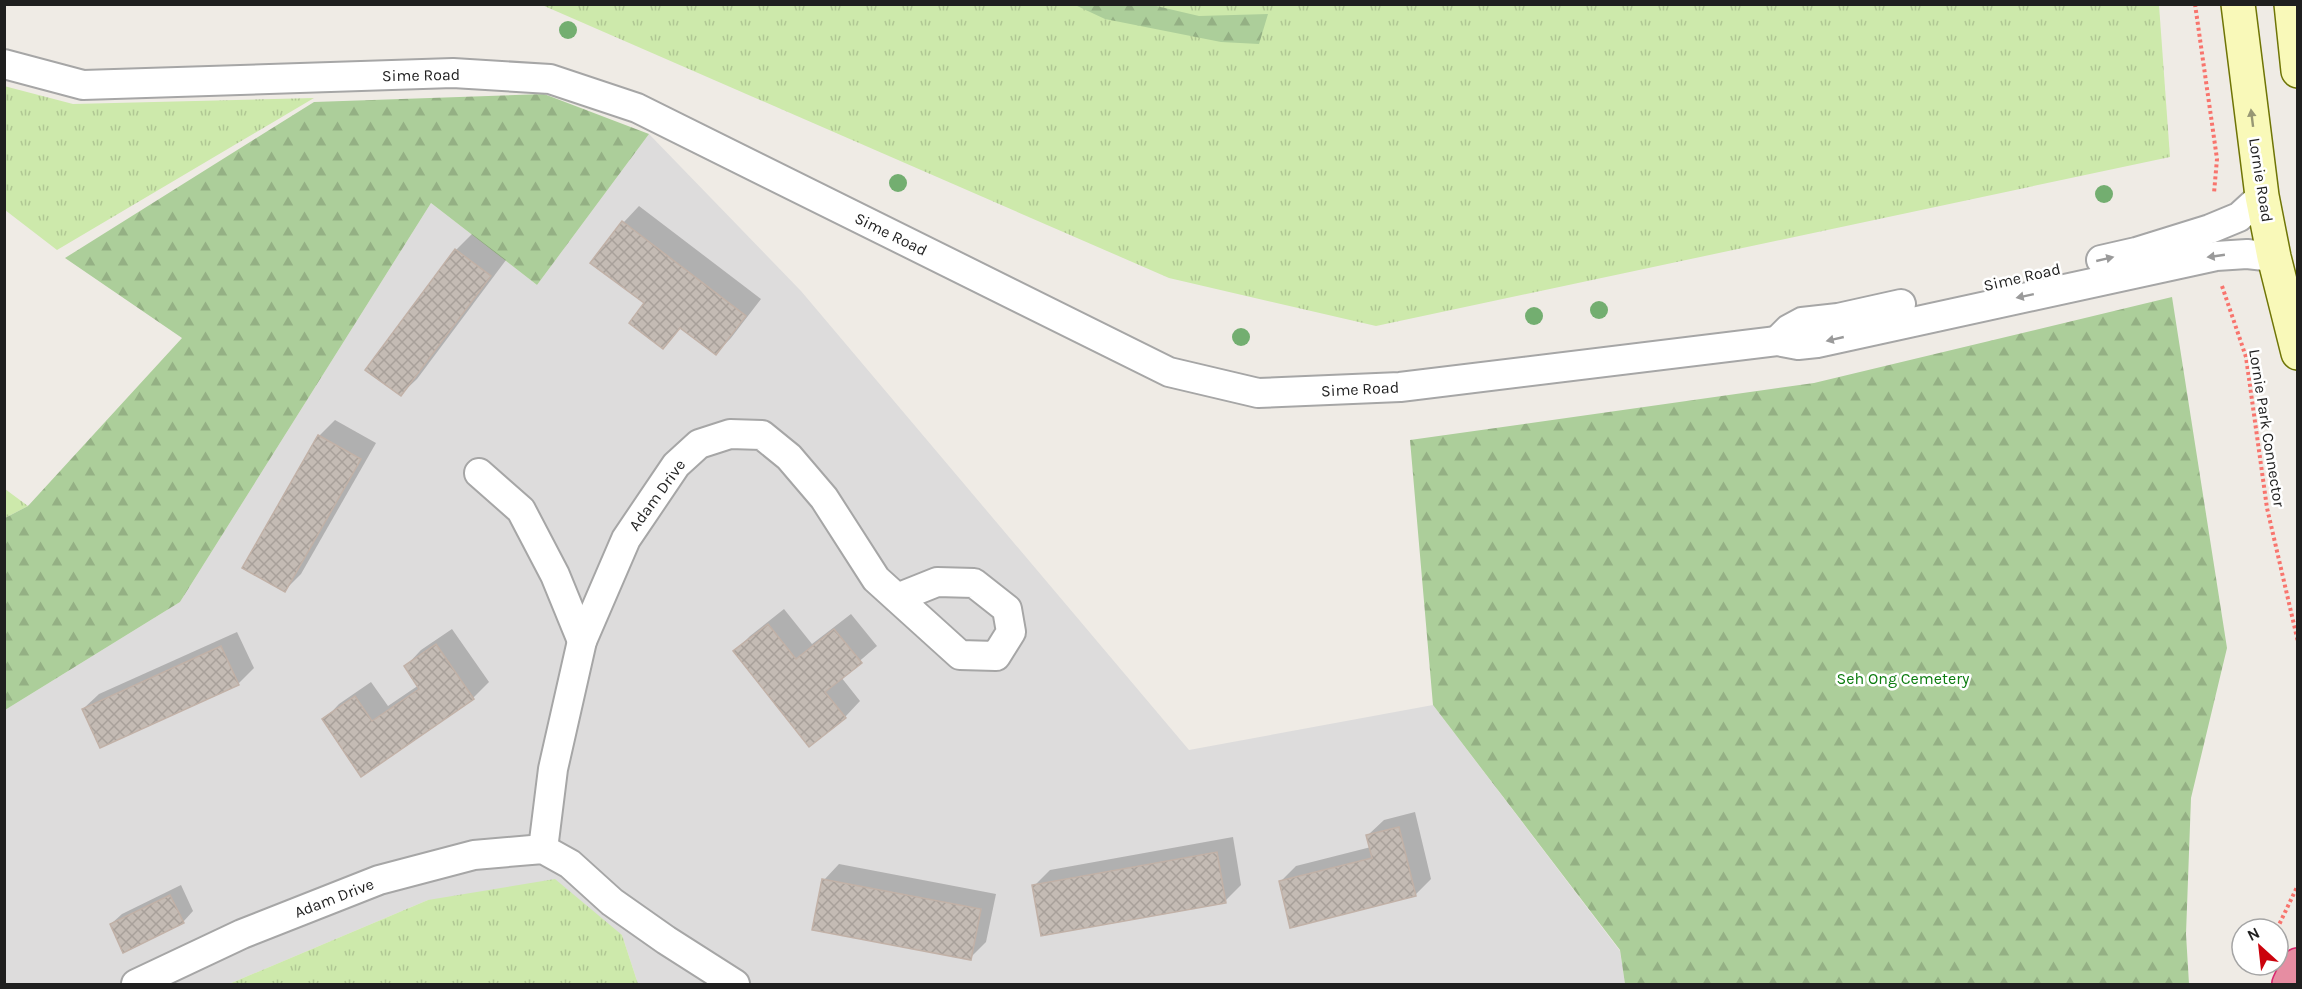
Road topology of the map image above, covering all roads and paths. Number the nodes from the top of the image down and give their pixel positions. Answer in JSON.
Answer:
{"nodes":[{"id":1,"x":2195,"y":4,"type":"edge"},
{"id":2,"x":2238,"y":4,"type":"edge"},
{"id":3,"x":2291,"y":4,"type":"edge"},
{"id":4,"x":4,"y":64,"type":"edge"},
{"id":5,"x":2298,"y":71,"type":"edge"},
{"id":6,"x":2262,"y":196,"type":"junction"},
{"id":7,"x":2213,"y":242,"type":"junction"},
{"id":8,"x":2274,"y":256,"type":"junction"},
{"id":9,"x":2298,"y":353,"type":"edge"},
{"id":10,"x":479,"y":473,"type":"dead end"},
{"id":11,"x":897,"y":598,"type":"dead end"},
{"id":12,"x":582,"y":641,"type":"junction"},
{"id":13,"x":2298,"y":642,"type":"edge"},
{"id":14,"x":543,"y":849,"type":"junction"},
{"id":15,"x":2298,"y":885,"type":"edge"},
{"id":16,"x":2283,"y":917,"type":"edge"},
{"id":17,"x":2298,"y":965,"type":"edge"},
{"id":18,"x":136,"y":984,"type":"edge"},
{"id":19,"x":735,"y":984,"type":"edge"},
{"id":20,"x":2289,"y":984,"type":"edge"}],
"edges":[{"from":1,"to":7,"type":"path","name":"Lornie Park Connector"},
{"from":6,"to":2,"type":"street","name":"Lornie Road","one_way":true},
{"from":3,"to":5,"type":"street"},
{"from":4,"to":7,"type":"street","name":"Sime Road"},
{"from":6,"to":7,"type":"street","name":"Sime Road"},
{"from":6,"to":8,"type":"street","name":"Lornie Road"},
{"from":7,"to":8,"type":"street","name":"Sime Road"},
{"from":7,"to":13,"type":"path","name":"Lornie Park Connector"},
{"from":8,"to":9,"type":"street","name":"Lornie Road"},
{"from":10,"to":12,"type":"street"},
{"from":11,"to":12,"type":"street","name":"Adam Drive"},
{"from":12,"to":14,"type":"street","name":"Adam Drive"},
{"from":14,"to":18,"type":"street","name":"Adam Drive"},
{"from":14,"to":19,"type":"street"},
{"from":15,"to":16,"type":"path"},
{"from":17,"to":20,"type":"highway"}]}
